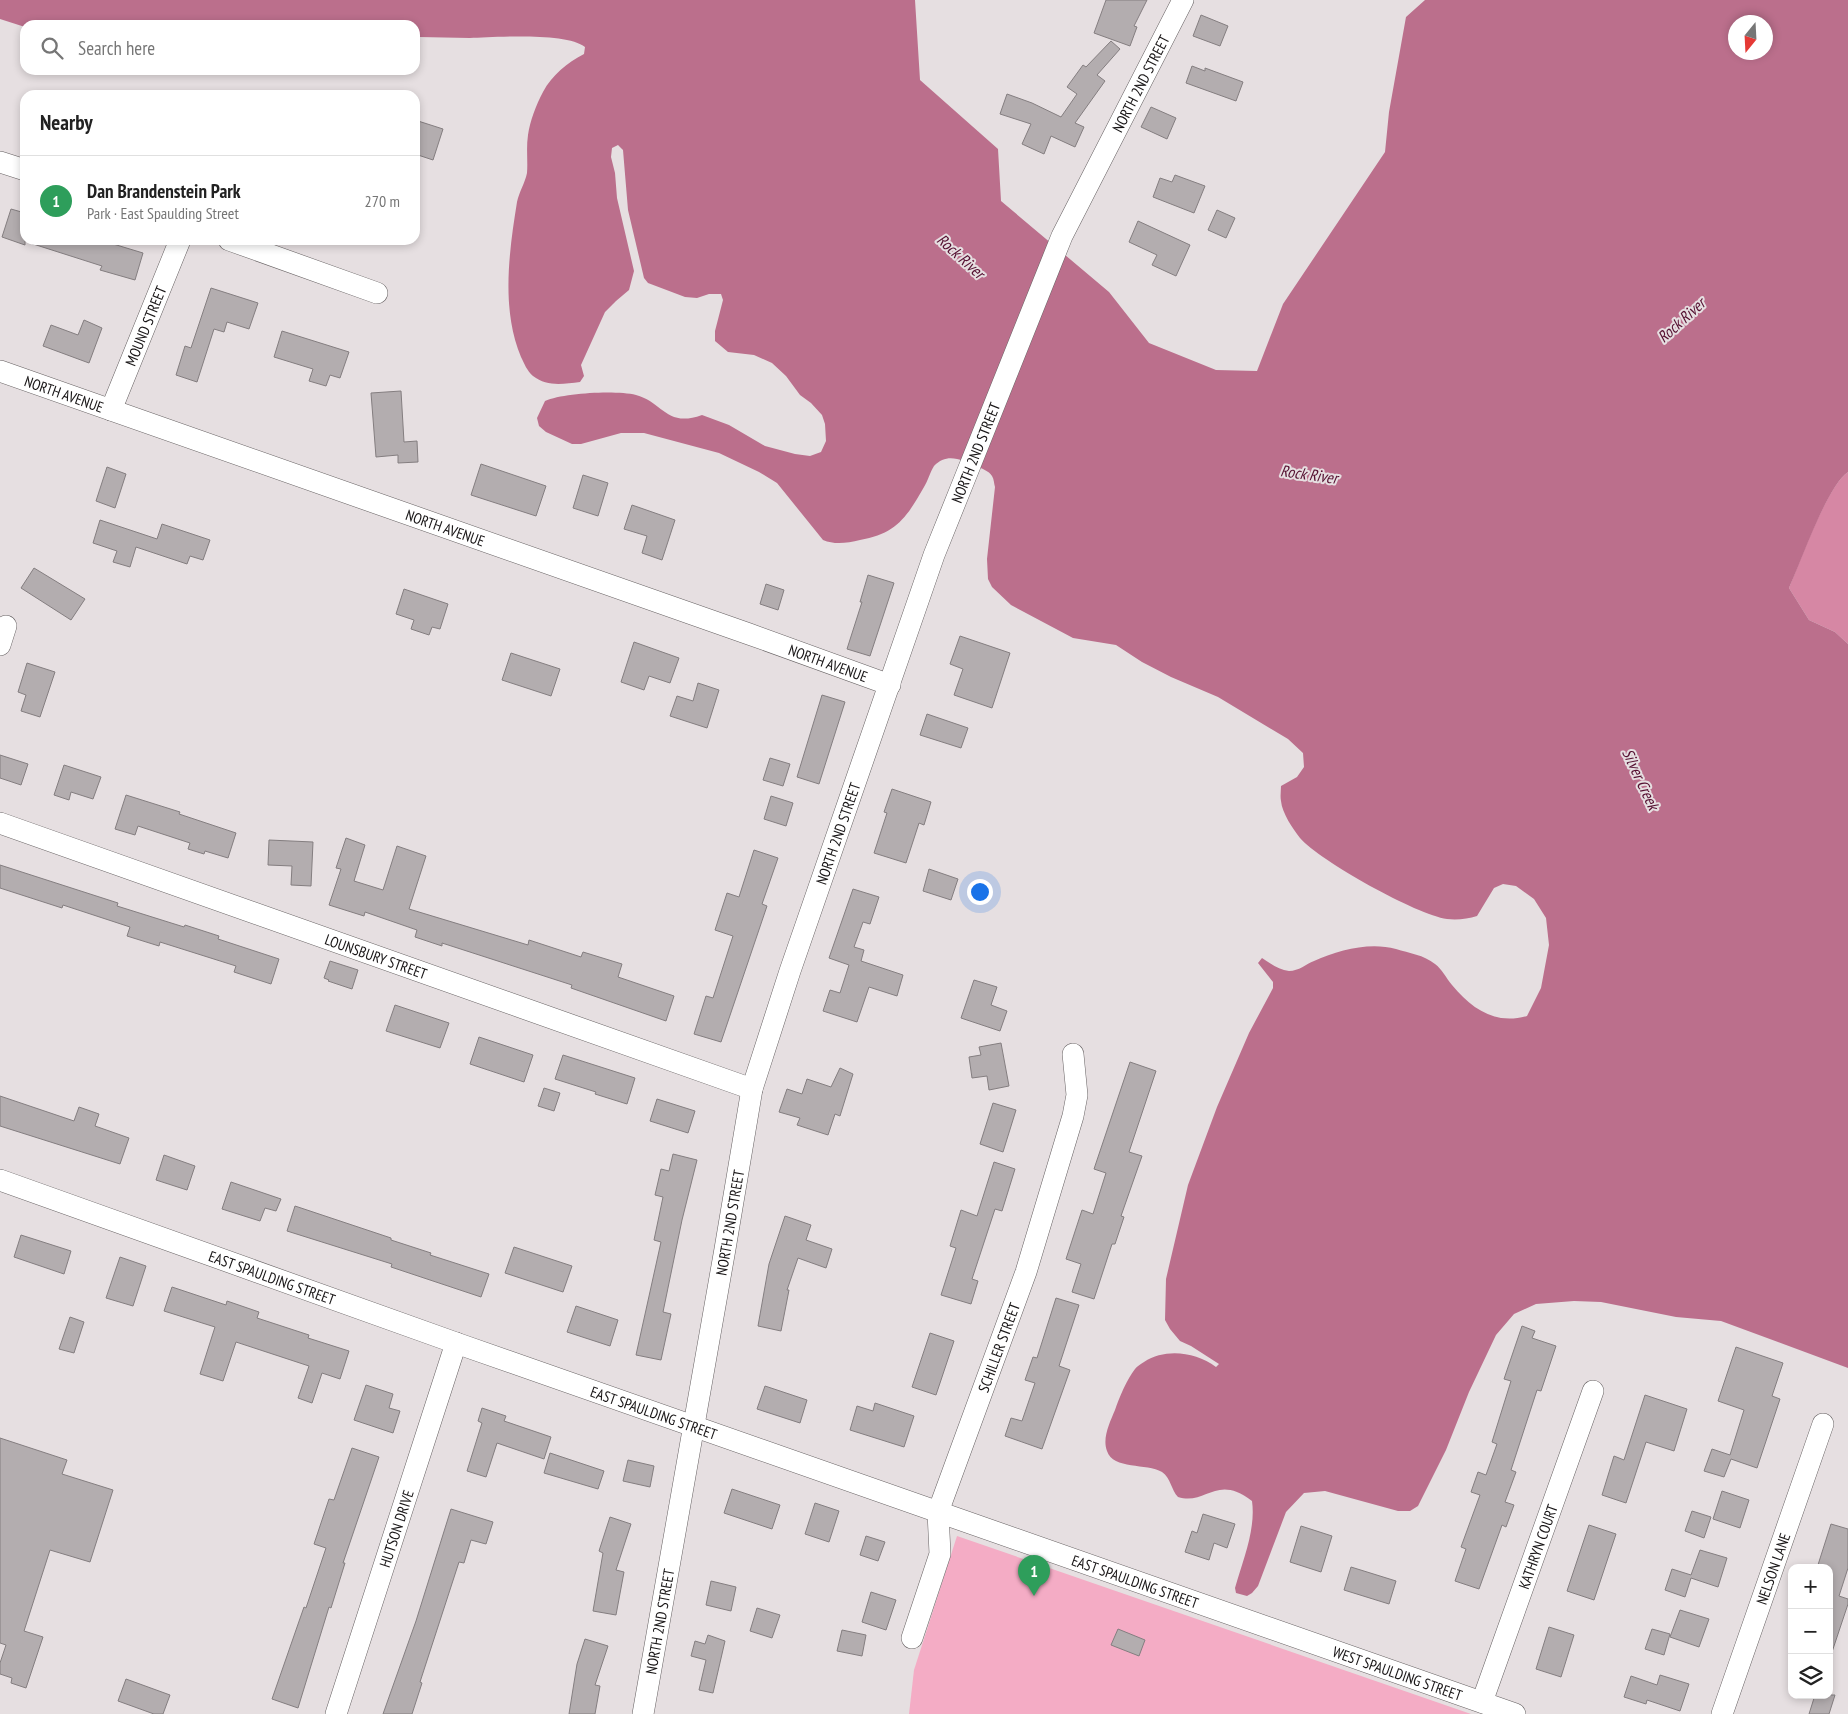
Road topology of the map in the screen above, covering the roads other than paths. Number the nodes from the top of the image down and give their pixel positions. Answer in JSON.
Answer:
{"nodes":[{"id":1,"x":1183,"y":0,"type":"edge"},
{"id":2,"x":0,"y":162,"type":"edge"},
{"id":3,"x":20,"y":168,"type":"edge"},
{"id":4,"x":178,"y":245,"type":"edge"},
{"id":5,"x":243,"y":245,"type":"edge"},
{"id":6,"x":377,"y":293,"type":"dead end"},
{"id":7,"x":0,"y":371,"type":"edge"},
{"id":8,"x":111,"y":410,"type":"junction"},
{"id":9,"x":890,"y":686,"type":"junction"},
{"id":10,"x":0,"y":823,"type":"edge"},
{"id":11,"x":1073,"y":1054,"type":"dead end"},
{"id":12,"x":752,"y":1088,"type":"junction"},
{"id":13,"x":0,"y":1180,"type":"edge"},
{"id":14,"x":456,"y":1343,"type":"junction"},
{"id":15,"x":1594,"y":1391,"type":"dead end"},
{"id":16,"x":1823,"y":1424,"type":"dead end"},
{"id":17,"x":694,"y":1427,"type":"junction"},
{"id":18,"x":938,"y":1512,"type":"junction"},
{"id":19,"x":912,"y":1638,"type":"dead end"},
{"id":20,"x":1309,"y":1641,"type":"joint"},
{"id":21,"x":1482,"y":1702,"type":"junction"},
{"id":22,"x":336,"y":1714,"type":"edge"},
{"id":23,"x":643,"y":1714,"type":"edge"},
{"id":24,"x":1515,"y":1714,"type":"edge"},
{"id":25,"x":1722,"y":1714,"type":"edge"}],
"edges":[{"from":1,"to":9,"type":"street","name":"NORTH 2ND STREET"},
{"from":2,"to":3,"type":"street"},
{"from":4,"to":8,"type":"street","name":"MOUND STREET"},
{"from":5,"to":6,"type":"street"},
{"from":7,"to":8,"type":"street","name":"NORTH AVENUE"},
{"from":8,"to":9,"type":"street","name":"NORTH AVENUE"},
{"from":9,"to":12,"type":"street","name":"NORTH 2ND STREET"},
{"from":10,"to":12,"type":"street","name":"LOUNSBURY STREET"},
{"from":11,"to":18,"type":"street","name":"SCHILLER STREET"},
{"from":12,"to":17,"type":"street","name":"NORTH 2ND STREET"},
{"from":13,"to":14,"type":"street","name":"EAST SPAULDING STREET"},
{"from":14,"to":17,"type":"street","name":"EAST SPAULDING STREET"},
{"from":14,"to":22,"type":"street","name":"HUTSON DRIVE"},
{"from":15,"to":21,"type":"street","name":"KATHRYN COURT"},
{"from":16,"to":25,"type":"street","name":"NELSON LANE"},
{"from":17,"to":18,"type":"street","name":"EAST SPAULDING STREET"},
{"from":17,"to":23,"type":"street","name":"NORTH 2ND STREET"},
{"from":18,"to":19,"type":"street","name":"SCHILLER STREET"},
{"from":18,"to":20,"type":"street","name":"EAST SPAULDING STREET"},
{"from":20,"to":21,"type":"street","name":"WEST SPAULDING STREET"},
{"from":21,"to":24,"type":"street","name":"WEST SPAULDING STREET"}]}
